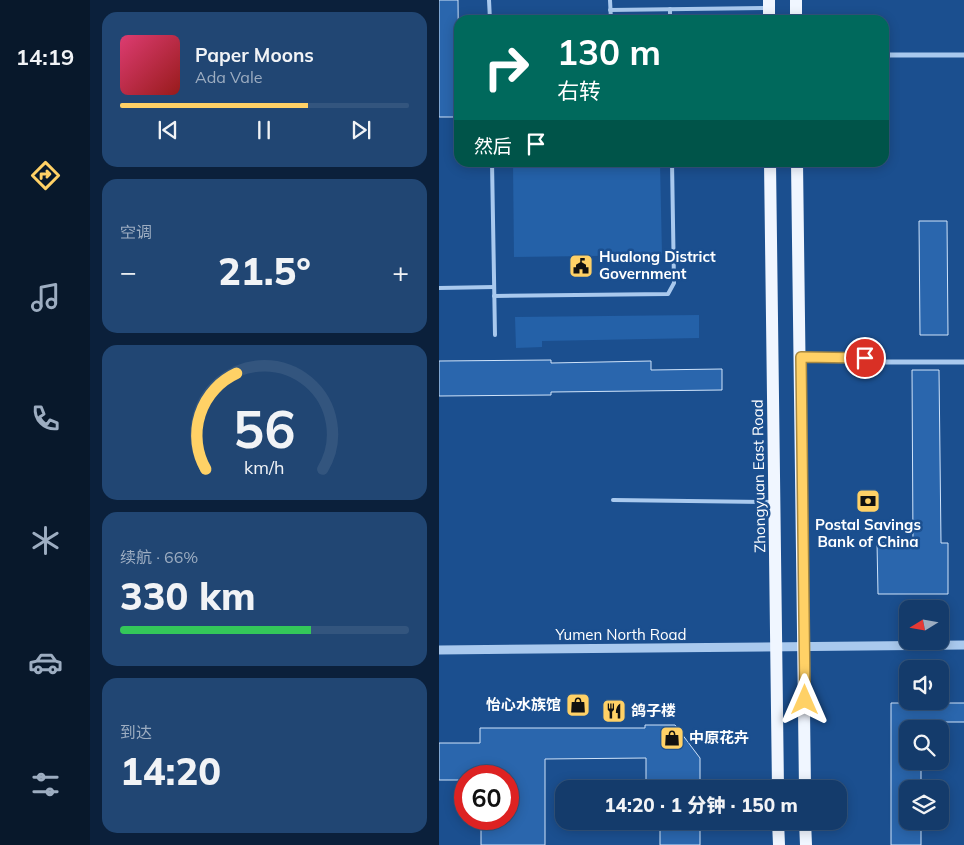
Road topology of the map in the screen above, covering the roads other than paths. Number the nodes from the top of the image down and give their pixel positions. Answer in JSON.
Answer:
{"nodes":[{"id":1,"x":489,"y":0,"type":"edge"},
{"id":2,"x":610,"y":0,"type":"edge"},
{"id":3,"x":796,"y":0,"type":"edge"},
{"id":4,"x":670,"y":9,"type":"junction"},
{"id":5,"x":769,"y":9,"type":"edge"},
{"id":6,"x":610,"y":10,"type":"junction"},
{"id":7,"x":490,"y":15,"type":"edge"},
{"id":8,"x":610,"y":15,"type":"edge"},
{"id":9,"x":670,"y":15,"type":"edge"},
{"id":10,"x":796,"y":15,"type":"edge"},
{"id":11,"x":889,"y":55,"type":"edge"},
{"id":12,"x":964,"y":55,"type":"edge"},
{"id":13,"x":492,"y":167,"type":"edge"},
{"id":14,"x":672,"y":167,"type":"edge"},
{"id":15,"x":770,"y":167,"type":"edge"},
{"id":16,"x":797,"y":167,"type":"edge"},
{"id":17,"x":494,"y":287,"type":"junction"},
{"id":18,"x":439,"y":288,"type":"edge"},
{"id":19,"x":494,"y":296,"type":"junction"},
{"id":20,"x":495,"y":335,"type":"dead end"},
{"id":21,"x":801,"y":357,"type":"junction"},
{"id":22,"x":964,"y":362,"type":"edge"},
{"id":23,"x":613,"y":500,"type":"dead end"},
{"id":24,"x":776,"y":502,"type":"junction"},
{"id":25,"x":964,"y":646,"type":"edge"},
{"id":26,"x":777,"y":647,"type":"junction"},
{"id":27,"x":804,"y":647,"type":"junction"},
{"id":28,"x":439,"y":650,"type":"edge"},
{"id":29,"x":778,"y":780,"type":"edge"},
{"id":30,"x":805,"y":780,"type":"edge"},
{"id":31,"x":779,"y":830,"type":"edge"},
{"id":32,"x":805,"y":830,"type":"edge"},
{"id":33,"x":779,"y":845,"type":"edge"},
{"id":34,"x":806,"y":845,"type":"edge"}],
"edges":[{"from":1,"to":7,"type":"lane"},
{"from":2,"to":6,"type":"lane"},
{"from":3,"to":10,"type":"main road"},
{"from":4,"to":5,"type":"lane"},
{"from":4,"to":6,"type":"lane"},
{"from":4,"to":9,"type":"lane"},
{"from":6,"to":8,"type":"lane"},
{"from":11,"to":12,"type":"street"},
{"from":13,"to":17,"type":"lane"},
{"from":14,"to":19,"type":"lane"},
{"from":15,"to":24,"type":"main road","name":"Zhongyuan East Road"},
{"from":16,"to":21,"type":"main road"},
{"from":17,"to":18,"type":"lane"},
{"from":17,"to":19,"type":"lane"},
{"from":19,"to":20,"type":"lane"},
{"from":21,"to":22,"type":"street"},
{"from":21,"to":27,"type":"main road"},
{"from":23,"to":24,"type":"lane"},
{"from":24,"to":26,"type":"main road","name":"Zhongyuan East Road"},
{"from":25,"to":27,"type":"street","name":"Yumen North Road"},
{"from":26,"to":27,"type":"street","name":"Yumen North Road"},
{"from":26,"to":28,"type":"street","name":"Yumen North Road"},
{"from":26,"to":29,"type":"main road","name":"Zhongyuan East Road"},
{"from":27,"to":30,"type":"main road"},
{"from":31,"to":33,"type":"main road"},
{"from":32,"to":34,"type":"main road"}]}
